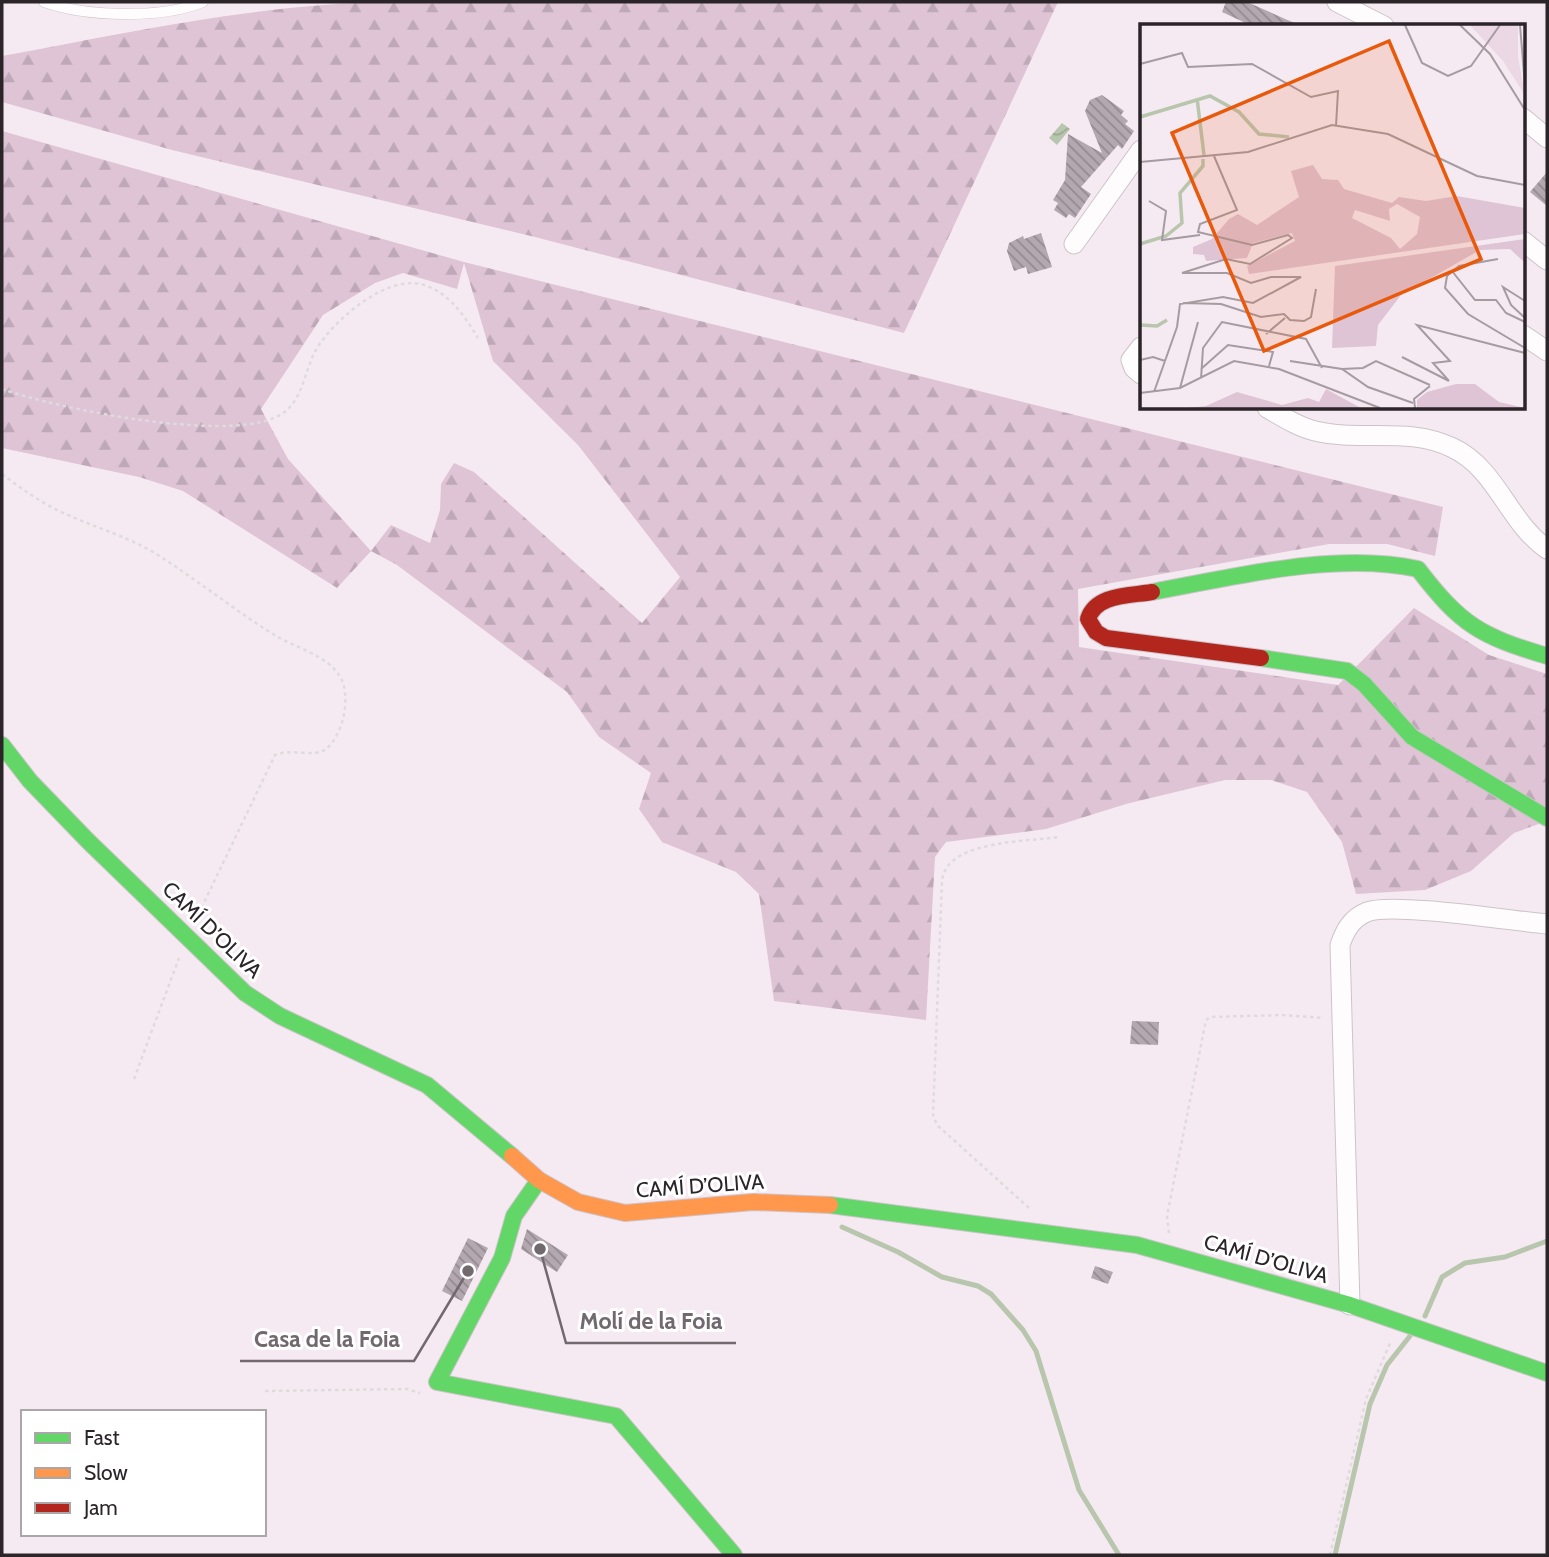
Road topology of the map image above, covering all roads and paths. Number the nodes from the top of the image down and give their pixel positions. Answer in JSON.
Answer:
{"nodes":[{"id":1,"x":44,"y":2,"type":"edge"},
{"id":2,"x":203,"y":2,"type":"edge"},
{"id":3,"x":1337,"y":2,"type":"edge"},
{"id":4,"x":1380,"y":24,"type":"edge"},
{"id":5,"x":1524,"y":119,"type":"edge"},
{"id":6,"x":1547,"y":138,"type":"edge"},
{"id":7,"x":1140,"y":151,"type":"edge"},
{"id":8,"x":1524,"y":242,"type":"edge"},
{"id":9,"x":1074,"y":244,"type":"dead end"},
{"id":10,"x":1547,"y":260,"type":"edge"},
{"id":11,"x":1524,"y":336,"type":"edge"},
{"id":12,"x":478,"y":338,"type":"dead end"},
{"id":13,"x":1140,"y":348,"type":"edge"},
{"id":14,"x":1547,"y":351,"type":"edge"},
{"id":15,"x":1140,"y":373,"type":"edge"},
{"id":16,"x":2,"y":389,"type":"edge"},
{"id":17,"x":1270,"y":410,"type":"edge"},
{"id":18,"x":2,"y":474,"type":"edge"},
{"id":19,"x":1547,"y":549,"type":"edge"},
{"id":20,"x":1547,"y":656,"type":"edge"},
{"id":21,"x":2,"y":745,"type":"edge"},
{"id":22,"x":1547,"y":818,"type":"edge"},
{"id":23,"x":1059,"y":837,"type":"dead end"},
{"id":24,"x":1547,"y":924,"type":"edge"},
{"id":25,"x":187,"y":937,"type":"junction"},
{"id":26,"x":1342,"y":1019,"type":"junction"},
{"id":27,"x":134,"y":1079,"type":"dead end"},
{"id":28,"x":539,"y":1180,"type":"junction"},
{"id":29,"x":1058,"y":1233,"type":"junction"},
{"id":30,"x":1171,"y":1236,"type":"dead end"},
{"id":31,"x":1350,"y":1305,"type":"junction"},
{"id":32,"x":1399,"y":1322,"type":"junction"},
{"id":33,"x":1547,"y":1373,"type":"edge"},
{"id":34,"x":437,"y":1382,"type":"junction"},
{"id":35,"x":265,"y":1391,"type":"dead end"},
{"id":36,"x":734,"y":1555,"type":"edge"},
{"id":37,"x":1329,"y":1555,"type":"edge"}],
"edges":[{"from":1,"to":2,"type":"lane"},
{"from":3,"to":4,"type":"street"},
{"from":5,"to":6,"type":"street"},
{"from":7,"to":9,"type":"street"},
{"from":8,"to":10,"type":"street"},
{"from":11,"to":14,"type":"street"},
{"from":12,"to":16,"type":"path"},
{"from":13,"to":15,"type":"street"},
{"from":17,"to":19,"type":"street"},
{"from":18,"to":25,"type":"path"},
{"from":20,"to":22,"type":"street"},
{"from":21,"to":25,"type":"street","name":"CAMÍ D’OLIVA"},
{"from":23,"to":29,"type":"path"},
{"from":24,"to":26,"type":"street"},
{"from":25,"to":27,"type":"path"},
{"from":25,"to":28,"type":"street","name":"CAMÍ D’OLIVA"},
{"from":26,"to":30,"type":"path"},
{"from":26,"to":31,"type":"street"},
{"from":28,"to":29,"type":"street","name":"CAMÍ D’OLIVA"},
{"from":28,"to":34,"type":"street"},
{"from":29,"to":31,"type":"street","name":"CAMÍ D’OLIVA"},
{"from":31,"to":32,"type":"street","name":"CAMÍ D’OLIVA"},
{"from":32,"to":33,"type":"street","name":"CAMÍ D’OLIVA"},
{"from":32,"to":37,"type":"path"},
{"from":34,"to":35,"type":"path"},
{"from":34,"to":36,"type":"street"}]}
